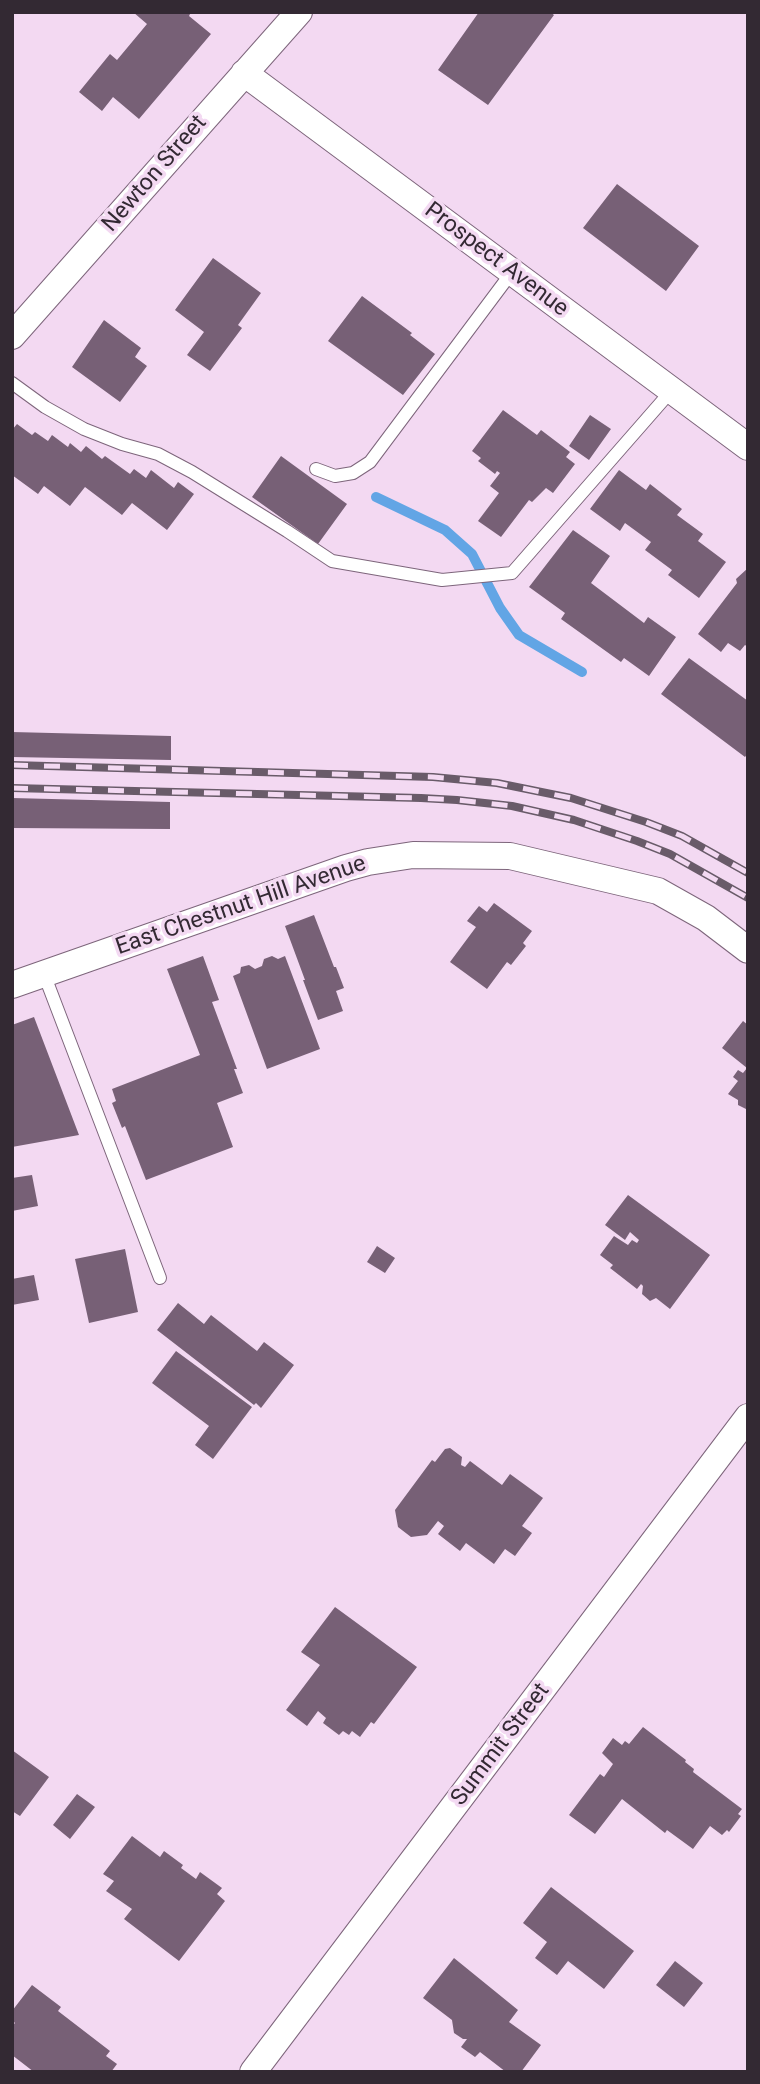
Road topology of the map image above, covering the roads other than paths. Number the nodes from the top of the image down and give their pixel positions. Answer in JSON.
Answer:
{"nodes":[{"id":1,"x":299,"y":12,"type":"edge"},
{"id":2,"x":244,"y":72,"type":"junction"},
{"id":3,"x":512,"y":272,"type":"junction"},
{"id":4,"x":12,"y":336,"type":"edge"},
{"id":5,"x":12,"y":383,"type":"edge"},
{"id":6,"x":672,"y":390,"type":"junction"},
{"id":7,"x":748,"y":447,"type":"edge"},
{"id":8,"x":316,"y":469,"type":"dead end"},
{"id":9,"x":748,"y":950,"type":"edge"},
{"id":10,"x":44,"y":974,"type":"junction"},
{"id":11,"x":12,"y":985,"type":"edge"},
{"id":12,"x":160,"y":1278,"type":"dead end"},
{"id":13,"x":748,"y":1417,"type":"edge"},
{"id":14,"x":253,"y":2072,"type":"edge"}],
"edges":[{"from":1,"to":2,"type":"street","name":"Newton Street"},
{"from":2,"to":3,"type":"street","name":"Prospect Avenue"},
{"from":2,"to":4,"type":"street","name":"Newton Street"},
{"from":3,"to":6,"type":"street","name":"Prospect Avenue"},
{"from":3,"to":8,"type":"lane"},
{"from":5,"to":6,"type":"lane"},
{"from":6,"to":7,"type":"street","name":"Prospect Avenue"},
{"from":9,"to":10,"type":"street","name":"East Chestnut Hill Avenue"},
{"from":10,"to":11,"type":"street","name":"East Chestnut Hill Avenue"},
{"from":10,"to":12,"type":"lane"},
{"from":13,"to":14,"type":"street","name":"Summit Street"}]}
